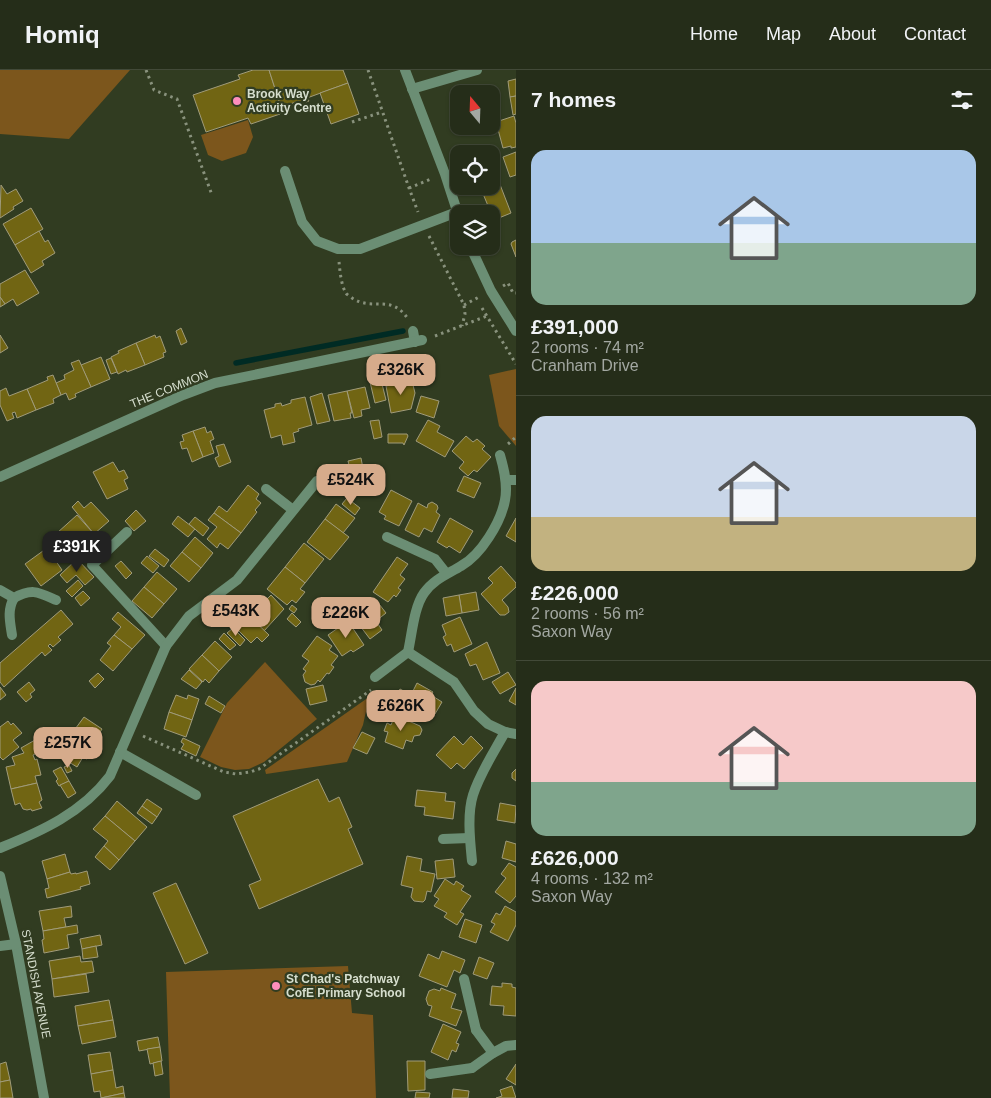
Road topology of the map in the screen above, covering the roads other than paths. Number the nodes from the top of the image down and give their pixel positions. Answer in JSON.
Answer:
{"nodes":[{"id":1,"x":405,"y":70,"type":"edge"},
{"id":2,"x":477,"y":70,"type":"edge"},
{"id":3,"x":412,"y":89,"type":"junction"},
{"id":4,"x":285,"y":171,"type":"dead end"},
{"id":5,"x":455,"y":205,"type":"edge"},
{"id":6,"x":450,"y":218,"type":"edge"},
{"id":7,"x":474,"y":255,"type":"edge"},
{"id":8,"x":516,"y":330,"type":"edge"},
{"id":9,"x":413,"y":331,"type":"road end"},
{"id":10,"x":500,"y":455,"type":"dead end"},
{"id":11,"x":0,"y":477,"type":"edge"},
{"id":12,"x":511,"y":480,"type":"edge"},
{"id":13,"x":317,"y":481,"type":"dead end"},
{"id":14,"x":266,"y":489,"type":"dead end"},
{"id":15,"x":293,"y":510,"type":"junction"},
{"id":16,"x":126,"y":532,"type":"dead end"},
{"id":17,"x":387,"y":537,"type":"dead end"},
{"id":18,"x":446,"y":573,"type":"junction"},
{"id":19,"x":0,"y":590,"type":"edge"},
{"id":20,"x":14,"y":598,"type":"junction"},
{"id":21,"x":56,"y":600,"type":"dead end"},
{"id":22,"x":12,"y":635,"type":"dead end"},
{"id":23,"x":166,"y":646,"type":"junction"},
{"id":24,"x":408,"y":652,"type":"junction"},
{"id":25,"x":375,"y":677,"type":"road end"},
{"id":26,"x":505,"y":732,"type":"junction"},
{"id":27,"x":516,"y":734,"type":"edge"},
{"id":28,"x":120,"y":752,"type":"junction"},
{"id":29,"x":196,"y":795,"type":"dead end"},
{"id":30,"x":469,"y":838,"type":"junction"},
{"id":31,"x":443,"y":839,"type":"dead end"},
{"id":32,"x":0,"y":848,"type":"edge"},
{"id":33,"x":472,"y":861,"type":"dead end"},
{"id":34,"x":0,"y":876,"type":"edge"},
{"id":35,"x":16,"y":944,"type":"junction"},
{"id":36,"x":0,"y":946,"type":"edge"},
{"id":37,"x":464,"y":980,"type":"dead end"},
{"id":38,"x":516,"y":1045,"type":"edge"},
{"id":39,"x":493,"y":1053,"type":"junction"},
{"id":40,"x":430,"y":1074,"type":"dead end"},
{"id":41,"x":44,"y":1098,"type":"edge"}],
"edges":[{"from":1,"to":3,"type":"street"},
{"from":2,"to":3,"type":"street"},
{"from":3,"to":5,"type":"street"},
{"from":4,"to":6,"type":"street"},
{"from":7,"to":8,"type":"street"},
{"from":9,"to":11,"type":"street","name":"THE COMMON"},
{"from":10,"to":12,"type":"street"},
{"from":12,"to":18,"type":"street"},
{"from":13,"to":15,"type":"street"},
{"from":14,"to":15,"type":"street"},
{"from":15,"to":23,"type":"street"},
{"from":16,"to":23,"type":"street"},
{"from":17,"to":18,"type":"street"},
{"from":18,"to":24,"type":"street"},
{"from":19,"to":20,"type":"street"},
{"from":20,"to":21,"type":"street"},
{"from":20,"to":22,"type":"street"},
{"from":23,"to":28,"type":"street"},
{"from":24,"to":25,"type":"street"},
{"from":24,"to":26,"type":"street"},
{"from":26,"to":27,"type":"street"},
{"from":26,"to":30,"type":"street"},
{"from":28,"to":29,"type":"street"},
{"from":28,"to":32,"type":"street"},
{"from":30,"to":31,"type":"street"},
{"from":30,"to":33,"type":"street"},
{"from":34,"to":35,"type":"street","name":"STANDISH AVENUE"},
{"from":35,"to":36,"type":"street"},
{"from":35,"to":41,"type":"street","name":"STANDISH AVENUE"},
{"from":37,"to":39,"type":"street"},
{"from":38,"to":39,"type":"street"},
{"from":39,"to":40,"type":"street"}]}
